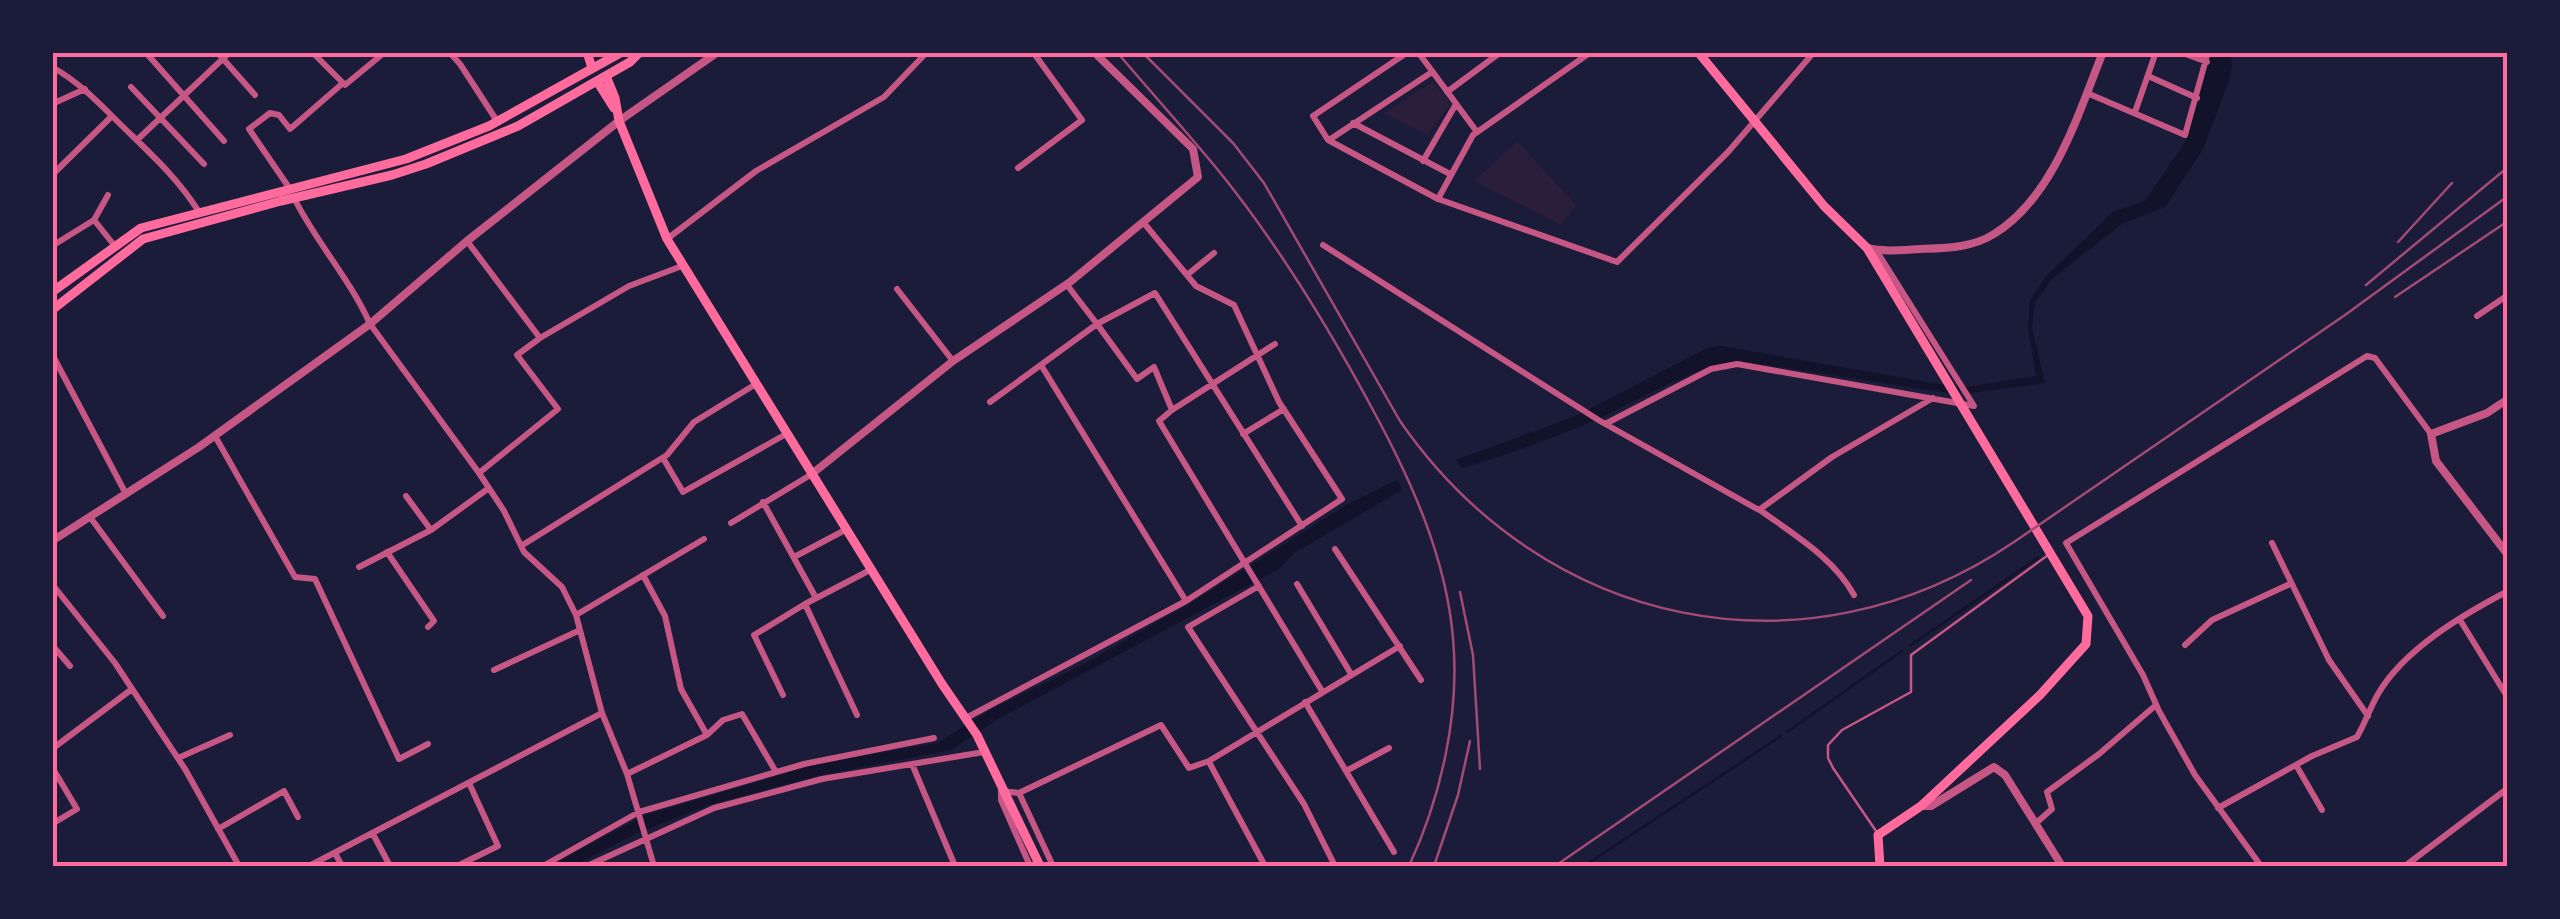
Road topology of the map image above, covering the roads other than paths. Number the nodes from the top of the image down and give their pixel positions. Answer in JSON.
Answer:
{"nodes":[{"id":1,"x":217,"y":52,"type":"edge"},
{"id":2,"x":230,"y":52,"type":"edge"},
{"id":3,"x":312,"y":52,"type":"edge"},
{"id":4,"x":385,"y":52,"type":"edge"},
{"id":5,"x":449,"y":52,"type":"edge"},
{"id":6,"x":587,"y":52,"type":"edge"},
{"id":7,"x":622,"y":52,"type":"edge"},
{"id":8,"x":640,"y":52,"type":"edge"},
{"id":9,"x":718,"y":52,"type":"edge"},
{"id":10,"x":926,"y":52,"type":"edge"},
{"id":11,"x":1032,"y":52,"type":"edge"},
{"id":12,"x":1094,"y":52,"type":"edge"},
{"id":13,"x":1390,"y":52,"type":"edge"},
{"id":14,"x":1408,"y":52,"type":"edge"},
{"id":15,"x":1418,"y":52,"type":"edge"},
{"id":16,"x":1501,"y":52,"type":"edge"},
{"id":17,"x":1591,"y":52,"type":"edge"},
{"id":18,"x":1814,"y":52,"type":"edge"},
{"id":19,"x":2103,"y":52,"type":"edge"},
{"id":20,"x":2156,"y":52,"type":"edge"},
{"id":21,"x":2180,"y":52,"type":"edge"},
{"id":22,"x":2208,"y":52,"type":"edge"},
{"id":23,"x":148,"y":55,"type":"edge"},
{"id":24,"x":1704,"y":55,"type":"edge"},
{"id":25,"x":223,"y":60,"type":"junction"},
{"id":26,"x":1397,"y":60,"type":"junction"},
{"id":27,"x":597,"y":61,"type":"edge"},
{"id":28,"x":2206,"y":62,"type":"junction"},
{"id":29,"x":52,"y":67,"type":"edge"},
{"id":30,"x":1432,"y":72,"type":"junction"},
{"id":31,"x":2148,"y":76,"type":"junction"},
{"id":32,"x":602,"y":78,"type":"junction"},
{"id":33,"x":343,"y":82,"type":"junction"},
{"id":34,"x":132,"y":87,"type":"dead end"},
{"id":35,"x":85,"y":89,"type":"junction"},
{"id":36,"x":1447,"y":92,"type":"junction"},
{"id":37,"x":2087,"y":93,"type":"junction"},
{"id":38,"x":183,"y":95,"type":"junction"},
{"id":39,"x":255,"y":95,"type":"dead end"},
{"id":40,"x":2197,"y":98,"type":"junction"},
{"id":41,"x":52,"y":104,"type":"edge"},
{"id":42,"x":1456,"y":104,"type":"junction"},
{"id":43,"x":2134,"y":112,"type":"junction"},
{"id":44,"x":112,"y":116,"type":"junction"},
{"id":45,"x":618,"y":116,"type":"junction"},
{"id":46,"x":162,"y":119,"type":"junction"},
{"id":47,"x":497,"y":121,"type":"junction"},
{"id":48,"x":1754,"y":122,"type":"junction"},
{"id":49,"x":1352,"y":123,"type":"junction"},
{"id":50,"x":1478,"y":132,"type":"junction"},
{"id":51,"x":138,"y":140,"type":"junction"},
{"id":52,"x":1328,"y":140,"type":"junction"},
{"id":53,"x":224,"y":141,"type":"dead end"},
{"id":54,"x":1423,"y":161,"type":"junction"},
{"id":55,"x":204,"y":164,"type":"dead end"},
{"id":56,"x":1018,"y":168,"type":"dead end"},
{"id":57,"x":1450,"y":174,"type":"junction"},
{"id":58,"x":52,"y":175,"type":"edge"},
{"id":59,"x":292,"y":194,"type":"junction"},
{"id":60,"x":108,"y":195,"type":"dead end"},
{"id":61,"x":1438,"y":199,"type":"junction"},
{"id":62,"x":202,"y":217,"type":"junction"},
{"id":63,"x":94,"y":220,"type":"junction"},
{"id":64,"x":1143,"y":222,"type":"junction"},
{"id":65,"x":667,"y":239,"type":"junction"},
{"id":66,"x":468,"y":241,"type":"junction"},
{"id":67,"x":114,"y":245,"type":"junction"},
{"id":68,"x":1323,"y":245,"type":"dead end"},
{"id":69,"x":52,"y":246,"type":"edge"},
{"id":70,"x":1871,"y":249,"type":"junction"},
{"id":71,"x":1214,"y":254,"type":"dead end"},
{"id":72,"x":682,"y":266,"type":"junction"},
{"id":73,"x":1188,"y":275,"type":"junction"},
{"id":74,"x":1067,"y":284,"type":"junction"},
{"id":75,"x":897,"y":289,"type":"dead end"},
{"id":76,"x":52,"y":292,"type":"edge"},
{"id":77,"x":2508,"y":295,"type":"edge"},
{"id":78,"x":52,"y":310,"type":"edge"},
{"id":79,"x":2477,"y":316,"type":"dead end"},
{"id":80,"x":370,"y":324,"type":"junction"},
{"id":81,"x":1097,"y":324,"type":"junction"},
{"id":82,"x":540,"y":338,"type":"junction"},
{"id":83,"x":1275,"y":344,"type":"dead end"},
{"id":84,"x":52,"y":354,"type":"edge"},
{"id":85,"x":1258,"y":357,"type":"junction"},
{"id":86,"x":953,"y":361,"type":"junction"},
{"id":87,"x":1040,"y":365,"type":"junction"},
{"id":88,"x":756,"y":384,"type":"junction"},
{"id":89,"x":1210,"y":384,"type":"junction"},
{"id":90,"x":1933,"y":398,"type":"junction"},
{"id":91,"x":2508,"y":398,"type":"edge"},
{"id":92,"x":990,"y":402,"type":"dead end"},
{"id":93,"x":1284,"y":409,"type":"junction"},
{"id":94,"x":1172,"y":410,"type":"junction"},
{"id":95,"x":1603,"y":422,"type":"junction"},
{"id":96,"x":788,"y":433,"type":"junction"},
{"id":97,"x":1244,"y":434,"type":"junction"},
{"id":98,"x":2431,"y":434,"type":"junction"},
{"id":99,"x":215,"y":436,"type":"junction"},
{"id":100,"x":663,"y":458,"type":"junction"},
{"id":101,"x":478,"y":473,"type":"junction"},
{"id":102,"x":813,"y":473,"type":"junction"},
{"id":103,"x":489,"y":488,"type":"junction"},
{"id":104,"x":126,"y":494,"type":"junction"},
{"id":105,"x":406,"y":496,"type":"dead end"},
{"id":106,"x":763,"y":502,"type":"junction"},
{"id":107,"x":1760,"y":510,"type":"junction"},
{"id":108,"x":90,"y":517,"type":"junction"},
{"id":109,"x":731,"y":523,"type":"dead end"},
{"id":110,"x":1302,"y":526,"type":"junction"},
{"id":111,"x":848,"y":529,"type":"junction"},
{"id":112,"x":431,"y":530,"type":"junction"},
{"id":113,"x":704,"y":539,"type":"dead end"},
{"id":114,"x":52,"y":541,"type":"edge"},
{"id":115,"x":2272,"y":543,"type":"dead end"},
{"id":116,"x":522,"y":546,"type":"junction"},
{"id":117,"x":1335,"y":549,"type":"dead end"},
{"id":118,"x":386,"y":552,"type":"junction"},
{"id":119,"x":2054,"y":552,"type":"dead end"},
{"id":120,"x":2508,"y":555,"type":"edge"},
{"id":121,"x":794,"y":557,"type":"junction"},
{"id":122,"x":1247,"y":565,"type":"junction"},
{"id":123,"x":359,"y":567,"type":"dead end"},
{"id":124,"x":873,"y":568,"type":"junction"},
{"id":125,"x":644,"y":575,"type":"junction"},
{"id":126,"x":52,"y":584,"type":"edge"},
{"id":127,"x":1258,"y":584,"type":"junction"},
{"id":128,"x":1297,"y":584,"type":"dead end"},
{"id":129,"x":2290,"y":584,"type":"junction"},
{"id":130,"x":2508,"y":590,"type":"edge"},
{"id":131,"x":1854,"y":595,"type":"dead end"},
{"id":132,"x":816,"y":598,"type":"junction"},
{"id":133,"x":1186,"y":602,"type":"junction"},
{"id":134,"x":804,"y":604,"type":"junction"},
{"id":135,"x":576,"y":615,"type":"junction"},
{"id":136,"x":163,"y":616,"type":"dead end"},
{"id":137,"x":2460,"y":620,"type":"junction"},
{"id":138,"x":428,"y":627,"type":"dead end"},
{"id":139,"x":578,"y":631,"type":"junction"},
{"id":140,"x":52,"y":645,"type":"edge"},
{"id":141,"x":2185,"y":645,"type":"dead end"},
{"id":142,"x":1400,"y":646,"type":"junction"},
{"id":143,"x":70,"y":666,"type":"dead end"},
{"id":144,"x":494,"y":670,"type":"dead end"},
{"id":145,"x":1351,"y":674,"type":"junction"},
{"id":146,"x":1421,"y":680,"type":"dead end"},
{"id":147,"x":132,"y":689,"type":"junction"},
{"id":148,"x":1322,"y":691,"type":"junction"},
{"id":149,"x":783,"y":695,"type":"dead end"},
{"id":150,"x":2508,"y":698,"type":"edge"},
{"id":151,"x":1305,"y":702,"type":"junction"},
{"id":152,"x":2156,"y":706,"type":"junction"},
{"id":153,"x":602,"y":714,"type":"junction"},
{"id":154,"x":857,"y":715,"type":"dead end"},
{"id":155,"x":2368,"y":716,"type":"junction"},
{"id":156,"x":968,"y":720,"type":"junction"},
{"id":157,"x":1257,"y":731,"type":"junction"},
{"id":158,"x":230,"y":735,"type":"dead end"},
{"id":159,"x":707,"y":735,"type":"junction"},
{"id":160,"x":934,"y":738,"type":"dead end"},
{"id":161,"x":428,"y":744,"type":"dead end"},
{"id":162,"x":1389,"y":748,"type":"dead end"},
{"id":163,"x":52,"y":749,"type":"edge"},
{"id":164,"x":984,"y":752,"type":"junction"},
{"id":165,"x":178,"y":758,"type":"junction"},
{"id":166,"x":1209,"y":761,"type":"junction"},
{"id":167,"x":912,"y":764,"type":"junction"},
{"id":168,"x":2296,"y":766,"type":"junction"},
{"id":169,"x":52,"y":767,"type":"edge"},
{"id":170,"x":776,"y":772,"type":"junction"},
{"id":171,"x":1346,"y":772,"type":"junction"},
{"id":172,"x":627,"y":774,"type":"junction"},
{"id":173,"x":469,"y":784,"type":"junction"},
{"id":174,"x":2508,"y":788,"type":"edge"},
{"id":175,"x":1001,"y":791,"type":"junction"},
{"id":176,"x":1019,"y":793,"type":"junction"},
{"id":177,"x":1921,"y":806,"type":"junction"},
{"id":178,"x":2218,"y":808,"type":"junction"},
{"id":179,"x":2322,"y":810,"type":"dead end"},
{"id":180,"x":640,"y":815,"type":"junction"},
{"id":181,"x":298,"y":817,"type":"dead end"},
{"id":182,"x":52,"y":824,"type":"edge"},
{"id":183,"x":2034,"y":824,"type":"junction"},
{"id":184,"x":218,"y":828,"type":"junction"},
{"id":185,"x":373,"y":834,"type":"junction"},
{"id":186,"x":647,"y":835,"type":"junction"},
{"id":187,"x":1878,"y":835,"type":"junction"},
{"id":188,"x":1394,"y":852,"type":"dead end"},
{"id":189,"x":336,"y":854,"type":"junction"},
{"id":190,"x":239,"y":866,"type":"edge"},
{"id":191,"x":310,"y":866,"type":"edge"},
{"id":192,"x":342,"y":866,"type":"edge"},
{"id":193,"x":390,"y":866,"type":"edge"},
{"id":194,"x":457,"y":866,"type":"edge"},
{"id":195,"x":543,"y":866,"type":"edge"},
{"id":196,"x":587,"y":866,"type":"edge"},
{"id":197,"x":654,"y":866,"type":"edge"},
{"id":198,"x":955,"y":866,"type":"edge"},
{"id":199,"x":1030,"y":866,"type":"edge"},
{"id":200,"x":1040,"y":866,"type":"edge"},
{"id":201,"x":1053,"y":866,"type":"edge"},
{"id":202,"x":1265,"y":866,"type":"edge"},
{"id":203,"x":1335,"y":866,"type":"edge"},
{"id":204,"x":1880,"y":866,"type":"edge"},
{"id":205,"x":2062,"y":866,"type":"edge"},
{"id":206,"x":2261,"y":866,"type":"edge"},
{"id":207,"x":2405,"y":866,"type":"edge"}],
"edges":[{"from":1,"to":25,"type":"street"},
{"from":2,"to":25,"type":"street"},
{"from":3,"to":33,"type":"street"},
{"from":4,"to":33,"type":"street"},
{"from":5,"to":47,"type":"street"},
{"from":6,"to":27,"type":"main road"},
{"from":7,"to":27,"type":"main road"},
{"from":8,"to":32,"type":"main road"},
{"from":9,"to":45,"type":"street"},
{"from":10,"to":65,"type":"street"},
{"from":11,"to":56,"type":"street"},
{"from":12,"to":64,"type":"street"},
{"from":13,"to":26,"type":"street"},
{"from":14,"to":26,"type":"street"},
{"from":15,"to":30,"type":"street"},
{"from":16,"to":36,"type":"street"},
{"from":17,"to":50,"type":"street"},
{"from":18,"to":48,"type":"street"},
{"from":19,"to":37,"type":"street"},
{"from":20,"to":31,"type":"street"},
{"from":21,"to":28,"type":"street"},
{"from":22,"to":28,"type":"street"},
{"from":23,"to":38,"type":"street"},
{"from":24,"to":48,"type":"main road"},
{"from":25,"to":38,"type":"street"},
{"from":25,"to":39,"type":"street"},
{"from":26,"to":52,"type":"street"},
{"from":27,"to":47,"type":"main road"},
{"from":28,"to":40,"type":"street"},
{"from":29,"to":35,"type":"street"},
{"from":30,"to":36,"type":"street"},
{"from":30,"to":49,"type":"street"},
{"from":31,"to":40,"type":"street"},
{"from":31,"to":43,"type":"street"},
{"from":32,"to":45,"type":"main road"},
{"from":32,"to":59,"type":"main road"},
{"from":33,"to":59,"type":"street"},
{"from":34,"to":46,"type":"street"},
{"from":35,"to":41,"type":"street"},
{"from":35,"to":44,"type":"street"},
{"from":36,"to":42,"type":"street"},
{"from":37,"to":43,"type":"street"},
{"from":37,"to":70,"type":"street"},
{"from":38,"to":46,"type":"street"},
{"from":38,"to":53,"type":"street"},
{"from":40,"to":43,"type":"street"},
{"from":42,"to":50,"type":"street"},
{"from":42,"to":54,"type":"street"},
{"from":44,"to":51,"type":"street"},
{"from":44,"to":58,"type":"street"},
{"from":45,"to":65,"type":"main road"},
{"from":45,"to":66,"type":"street"},
{"from":46,"to":51,"type":"street"},
{"from":46,"to":55,"type":"street"},
{"from":47,"to":59,"type":"main road"},
{"from":48,"to":61,"type":"street"},
{"from":48,"to":70,"type":"main road"},
{"from":49,"to":52,"type":"street"},
{"from":49,"to":54,"type":"street"},
{"from":50,"to":57,"type":"street"},
{"from":51,"to":62,"type":"street"},
{"from":52,"to":61,"type":"street"},
{"from":54,"to":57,"type":"street"},
{"from":57,"to":61,"type":"street"},
{"from":59,"to":62,"type":"main road"},
{"from":59,"to":80,"type":"street"},
{"from":60,"to":63,"type":"street"},
{"from":62,"to":67,"type":"main road"},
{"from":62,"to":78,"type":"main road"},
{"from":63,"to":67,"type":"street"},
{"from":63,"to":69,"type":"street"},
{"from":64,"to":73,"type":"street"},
{"from":64,"to":74,"type":"street"},
{"from":65,"to":72,"type":"main road"},
{"from":66,"to":80,"type":"street"},
{"from":66,"to":82,"type":"street"},
{"from":67,"to":76,"type":"main road"},
{"from":68,"to":95,"type":"street"},
{"from":70,"to":90,"type":"street"},
{"from":70,"to":177,"type":"main road"},
{"from":71,"to":73,"type":"street"},
{"from":72,"to":82,"type":"street"},
{"from":72,"to":88,"type":"main road"},
{"from":73,"to":85,"type":"street"},
{"from":74,"to":81,"type":"street"},
{"from":74,"to":86,"type":"street"},
{"from":75,"to":86,"type":"street"},
{"from":77,"to":79,"type":"street"},
{"from":80,"to":99,"type":"street"},
{"from":80,"to":101,"type":"street"},
{"from":81,"to":87,"type":"street"},
{"from":81,"to":89,"type":"street"},
{"from":81,"to":94,"type":"street"},
{"from":82,"to":101,"type":"street"},
{"from":83,"to":85,"type":"street"},
{"from":84,"to":104,"type":"street"},
{"from":85,"to":89,"type":"street"},
{"from":85,"to":93,"type":"street"},
{"from":86,"to":102,"type":"street"},
{"from":87,"to":92,"type":"street"},
{"from":87,"to":133,"type":"street"},
{"from":88,"to":96,"type":"main road"},
{"from":88,"to":100,"type":"street"},
{"from":89,"to":94,"type":"street"},
{"from":89,"to":97,"type":"street"},
{"from":90,"to":95,"type":"street"},
{"from":90,"to":107,"type":"street"},
{"from":91,"to":98,"type":"street"},
{"from":93,"to":97,"type":"street"},
{"from":93,"to":110,"type":"street"},
{"from":94,"to":122,"type":"street"},
{"from":95,"to":107,"type":"street"},
{"from":96,"to":100,"type":"street"},
{"from":96,"to":102,"type":"main road"},
{"from":97,"to":110,"type":"street"},
{"from":98,"to":120,"type":"street"},
{"from":98,"to":152,"type":"street"},
{"from":99,"to":104,"type":"street"},
{"from":99,"to":161,"type":"street"},
{"from":100,"to":116,"type":"street"},
{"from":101,"to":103,"type":"street"},
{"from":102,"to":106,"type":"street"},
{"from":102,"to":111,"type":"main road"},
{"from":103,"to":112,"type":"street"},
{"from":103,"to":116,"type":"street"},
{"from":104,"to":108,"type":"street"},
{"from":105,"to":112,"type":"street"},
{"from":106,"to":109,"type":"street"},
{"from":106,"to":121,"type":"street"},
{"from":107,"to":131,"type":"street"},
{"from":108,"to":114,"type":"street"},
{"from":108,"to":136,"type":"street"},
{"from":110,"to":122,"type":"street"},
{"from":111,"to":121,"type":"street"},
{"from":111,"to":124,"type":"main road"},
{"from":112,"to":118,"type":"street"},
{"from":113,"to":125,"type":"street"},
{"from":115,"to":129,"type":"street"},
{"from":116,"to":135,"type":"street"},
{"from":117,"to":142,"type":"street"},
{"from":118,"to":123,"type":"street"},
{"from":118,"to":138,"type":"street"},
{"from":119,"to":187,"type":"lane"},
{"from":121,"to":132,"type":"street"},
{"from":122,"to":127,"type":"street"},
{"from":122,"to":133,"type":"street"},
{"from":124,"to":132,"type":"street"},
{"from":124,"to":156,"type":"main road"},
{"from":125,"to":135,"type":"street"},
{"from":125,"to":159,"type":"street"},
{"from":126,"to":147,"type":"street"},
{"from":127,"to":148,"type":"street"},
{"from":127,"to":157,"type":"street"},
{"from":128,"to":145,"type":"street"},
{"from":129,"to":141,"type":"street"},
{"from":129,"to":155,"type":"street"},
{"from":130,"to":137,"type":"street"},
{"from":132,"to":134,"type":"street"},
{"from":133,"to":156,"type":"street"},
{"from":134,"to":149,"type":"street"},
{"from":134,"to":154,"type":"street"},
{"from":135,"to":139,"type":"street"},
{"from":137,"to":150,"type":"street"},
{"from":137,"to":155,"type":"street"},
{"from":139,"to":144,"type":"street"},
{"from":139,"to":153,"type":"street"},
{"from":140,"to":143,"type":"street"},
{"from":142,"to":145,"type":"street"},
{"from":142,"to":146,"type":"street"},
{"from":145,"to":148,"type":"street"},
{"from":147,"to":163,"type":"street"},
{"from":147,"to":165,"type":"street"},
{"from":148,"to":151,"type":"street"},
{"from":151,"to":157,"type":"street"},
{"from":151,"to":171,"type":"street"},
{"from":152,"to":178,"type":"street"},
{"from":152,"to":183,"type":"street"},
{"from":153,"to":172,"type":"street"},
{"from":153,"to":173,"type":"street"},
{"from":155,"to":168,"type":"street"},
{"from":156,"to":164,"type":"main road"},
{"from":157,"to":166,"type":"street"},
{"from":157,"to":203,"type":"street"},
{"from":158,"to":165,"type":"street"},
{"from":159,"to":170,"type":"street"},
{"from":159,"to":172,"type":"street"},
{"from":160,"to":170,"type":"street"},
{"from":162,"to":171,"type":"street"},
{"from":164,"to":167,"type":"street"},
{"from":164,"to":175,"type":"main road"},
{"from":165,"to":184,"type":"street"},
{"from":166,"to":176,"type":"street"},
{"from":166,"to":202,"type":"street"},
{"from":167,"to":186,"type":"street"},
{"from":167,"to":198,"type":"street"},
{"from":168,"to":178,"type":"street"},
{"from":168,"to":179,"type":"street"},
{"from":169,"to":182,"type":"street"},
{"from":170,"to":180,"type":"street"},
{"from":171,"to":188,"type":"street"},
{"from":172,"to":180,"type":"street"},
{"from":173,"to":185,"type":"street"},
{"from":173,"to":194,"type":"street"},
{"from":174,"to":207,"type":"street"},
{"from":175,"to":176,"type":"street"},
{"from":175,"to":199,"type":"street"},
{"from":175,"to":200,"type":"main road"},
{"from":176,"to":201,"type":"street"},
{"from":177,"to":183,"type":"street"},
{"from":177,"to":187,"type":"main road"},
{"from":178,"to":206,"type":"street"},
{"from":180,"to":186,"type":"street"},
{"from":180,"to":195,"type":"street"},
{"from":181,"to":184,"type":"street"},
{"from":183,"to":205,"type":"street"},
{"from":184,"to":190,"type":"street"},
{"from":185,"to":189,"type":"street"},
{"from":185,"to":193,"type":"street"},
{"from":186,"to":196,"type":"street"},
{"from":186,"to":197,"type":"street"},
{"from":187,"to":204,"type":"main road"},
{"from":189,"to":191,"type":"street"},
{"from":189,"to":192,"type":"street"}]}
